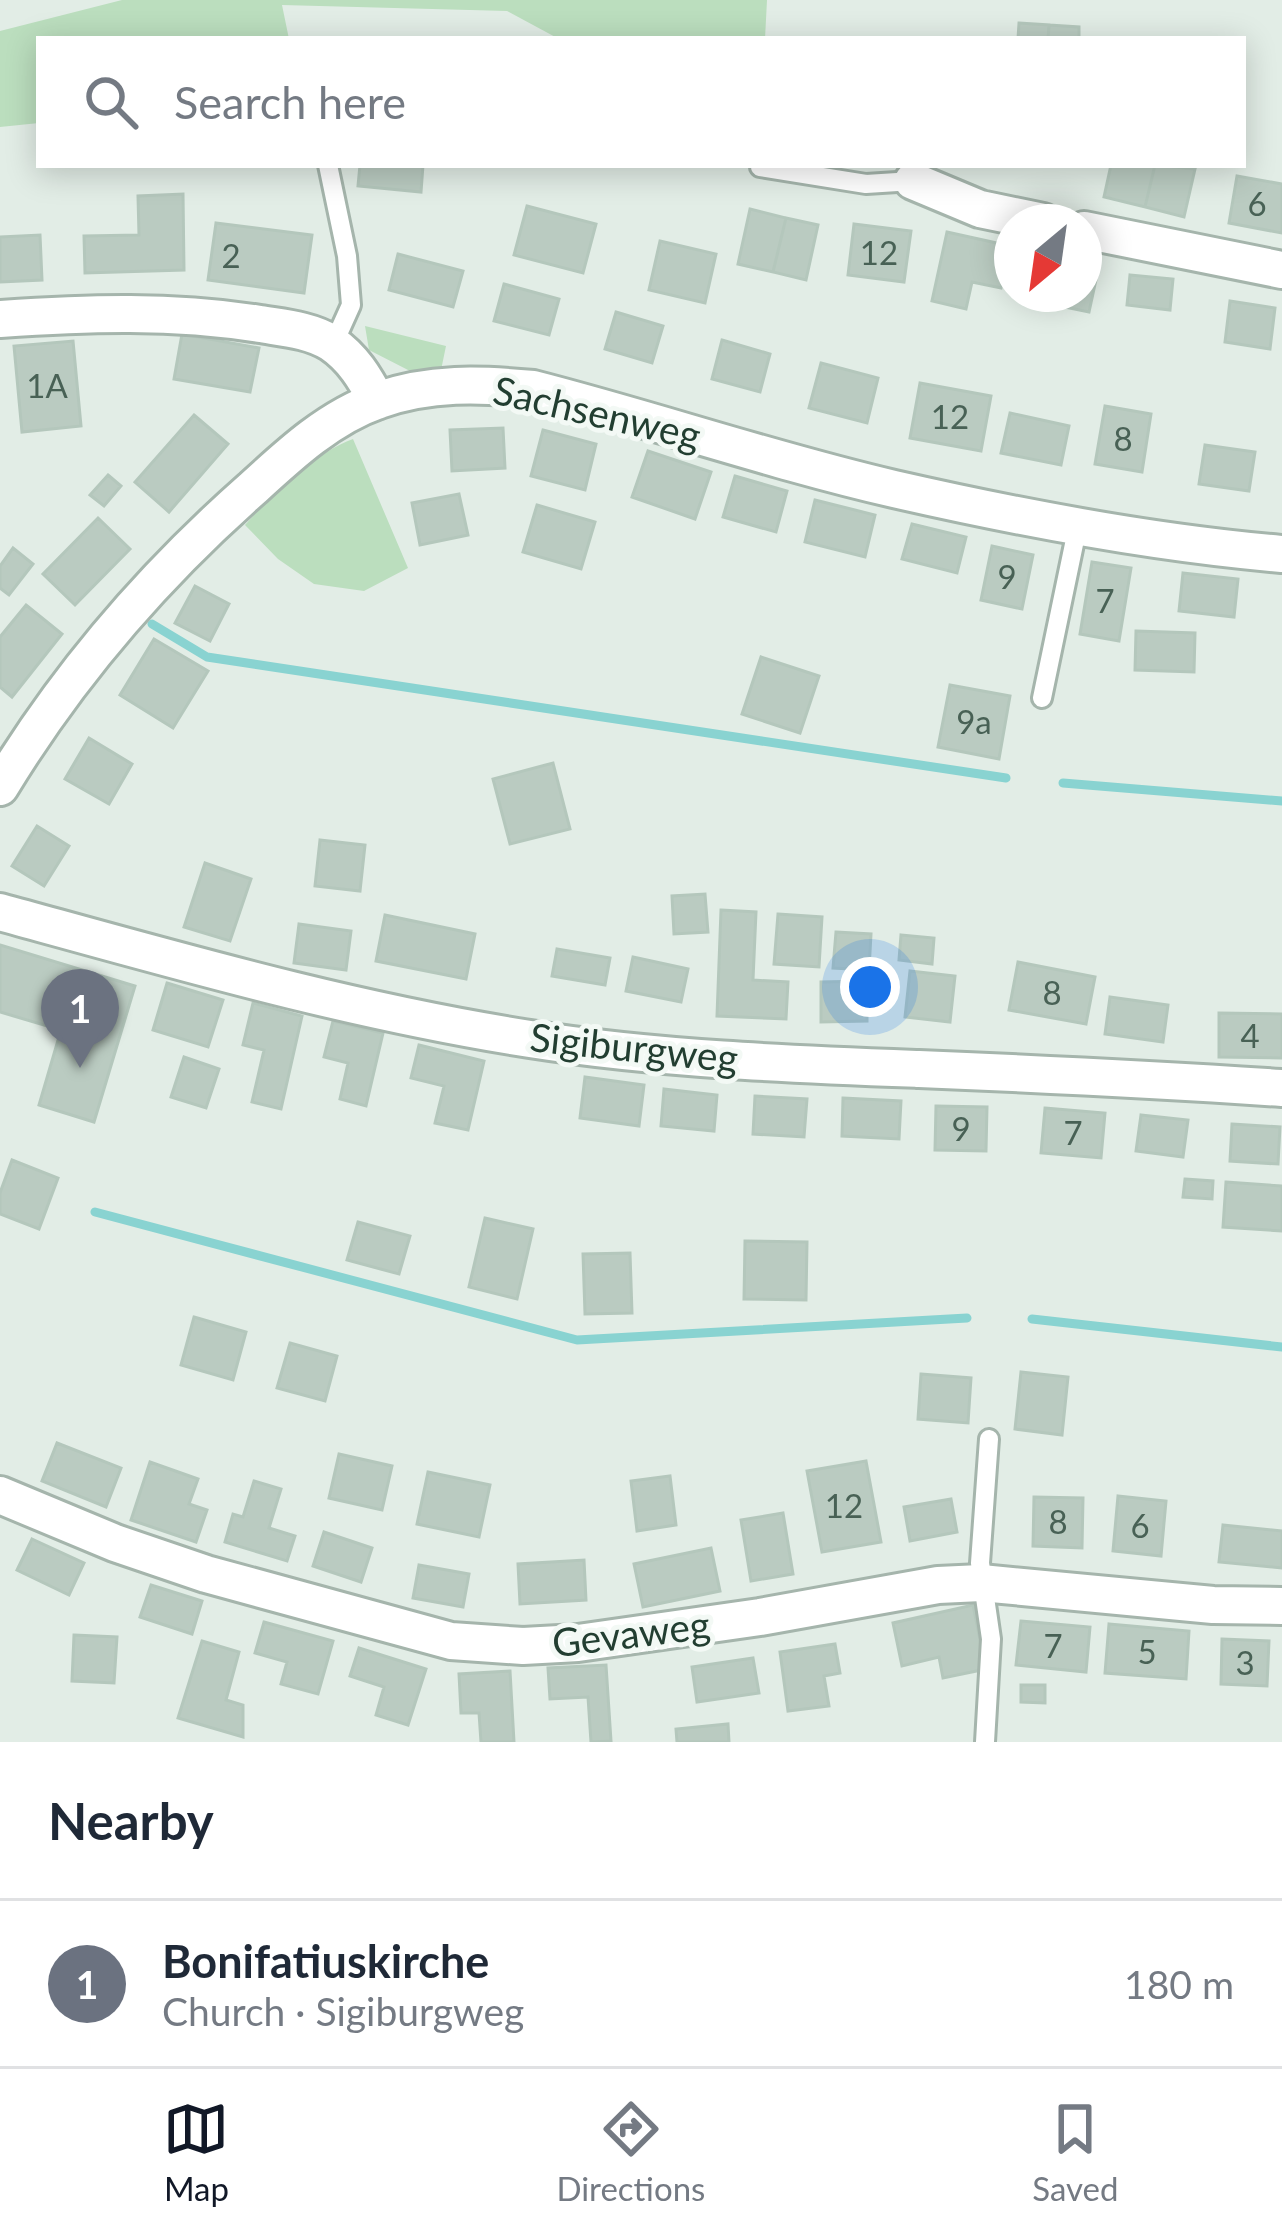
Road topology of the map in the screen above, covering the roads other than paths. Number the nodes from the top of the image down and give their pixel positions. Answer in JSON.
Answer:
{"nodes":[{"id":1,"x":329,"y":168,"type":"edge"},
{"id":2,"x":772,"y":168,"type":"edge"},
{"id":3,"x":913,"y":181,"type":"joint"},
{"id":4,"x":994,"y":212,"type":"edge"},
{"id":5,"x":1102,"y":234,"type":"edge"},
{"id":6,"x":1282,"y":270,"type":"edge"},
{"id":7,"x":0,"y":319,"type":"edge"},
{"id":8,"x":333,"y":344,"type":"junction"},
{"id":9,"x":377,"y":401,"type":"junction"},
{"id":10,"x":1078,"y":525,"type":"junction"},
{"id":11,"x":1282,"y":554,"type":"edge"},
{"id":12,"x":1042,"y":698,"type":"dead end"},
{"id":13,"x":0,"y":787,"type":"edge"},
{"id":14,"x":0,"y":912,"type":"edge"},
{"id":15,"x":1282,"y":1088,"type":"edge"},
{"id":16,"x":989,"y":1439,"type":"dead end"},
{"id":17,"x":0,"y":1495,"type":"edge"},
{"id":18,"x":981,"y":1582,"type":"junction"},
{"id":19,"x":1282,"y":1606,"type":"edge"},
{"id":20,"x":985,"y":1742,"type":"edge"}],
"edges":[{"from":1,"to":8,"type":"lane"},
{"from":2,"to":3,"type":"lane"},
{"from":3,"to":4,"type":"street"},
{"from":5,"to":6,"type":"street"},
{"from":7,"to":8,"type":"street"},
{"from":8,"to":9,"type":"street"},
{"from":9,"to":10,"type":"street","name":"Sachsenweg"},
{"from":9,"to":13,"type":"street","name":"Sachsenweg"},
{"from":10,"to":11,"type":"street","name":"Sachsenweg"},
{"from":10,"to":12,"type":"lane"},
{"from":14,"to":15,"type":"street","name":"Sigiburgweg"},
{"from":16,"to":18,"type":"lane"},
{"from":17,"to":18,"type":"street","name":"Gevaweg"},
{"from":18,"to":19,"type":"street","name":"Gevaweg"},
{"from":18,"to":20,"type":"lane"}]}
